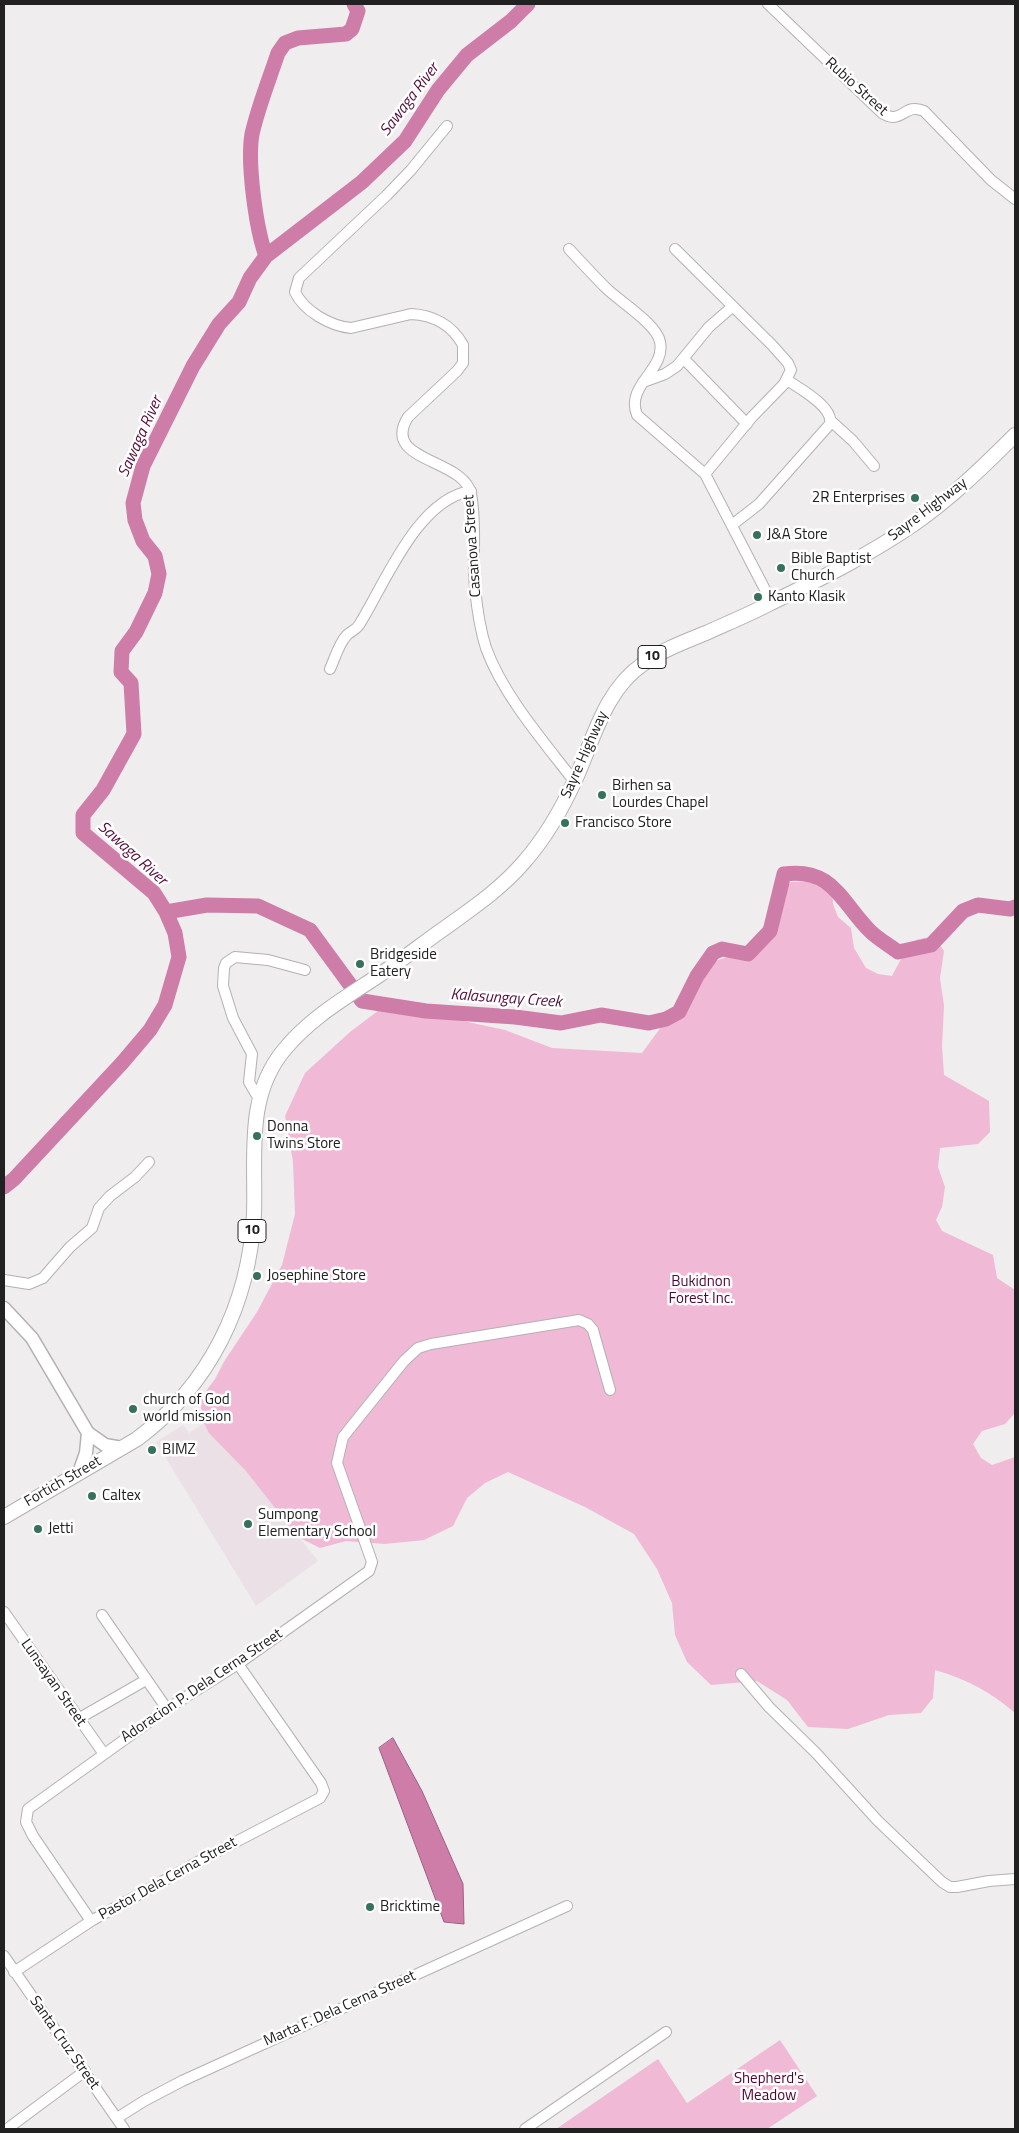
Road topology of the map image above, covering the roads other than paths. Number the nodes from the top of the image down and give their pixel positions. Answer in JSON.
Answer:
{"nodes":[{"id":1,"x":768,"y":4,"type":"edge"},
{"id":2,"x":447,"y":126,"type":"dead end"},
{"id":3,"x":1015,"y":199,"type":"edge"},
{"id":4,"x":569,"y":249,"type":"dead end"},
{"id":5,"x":674,"y":249,"type":"dead end"},
{"id":6,"x":732,"y":307,"type":"junction"},
{"id":7,"x":684,"y":359,"type":"junction"},
{"id":8,"x":787,"y":380,"type":"junction"},
{"id":9,"x":643,"y":382,"type":"junction"},
{"id":10,"x":831,"y":421,"type":"junction"},
{"id":11,"x":747,"y":424,"type":"junction"},
{"id":12,"x":1015,"y":435,"type":"edge"},
{"id":13,"x":874,"y":466,"type":"dead end"},
{"id":14,"x":705,"y":474,"type":"junction"},
{"id":15,"x":470,"y":491,"type":"junction"},
{"id":16,"x":732,"y":525,"type":"junction"},
{"id":17,"x":772,"y":603,"type":"junction"},
{"id":18,"x":330,"y":669,"type":"dead end"},
{"id":19,"x":574,"y":781,"type":"junction"},
{"id":20,"x":305,"y":970,"type":"dead end"},
{"id":21,"x":259,"y":1099,"type":"junction"},
{"id":22,"x":149,"y":1162,"type":"dead end"},
{"id":23,"x":4,"y":1280,"type":"edge"},
{"id":24,"x":4,"y":1308,"type":"edge"},
{"id":25,"x":610,"y":1390,"type":"dead end"},
{"id":26,"x":88,"y":1433,"type":"junction"},
{"id":27,"x":122,"y":1448,"type":"junction"},
{"id":28,"x":79,"y":1472,"type":"junction"},
{"id":29,"x":4,"y":1516,"type":"edge"},
{"id":30,"x":4,"y":1614,"type":"edge"},
{"id":31,"x":102,"y":1615,"type":"dead end"},
{"id":32,"x":238,"y":1664,"type":"junction"},
{"id":33,"x":741,"y":1674,"type":"dead end"},
{"id":34,"x":146,"y":1680,"type":"junction"},
{"id":35,"x":167,"y":1709,"type":"junction"},
{"id":36,"x":78,"y":1718,"type":"junction"},
{"id":37,"x":104,"y":1754,"type":"junction"},
{"id":38,"x":1015,"y":1879,"type":"edge"},
{"id":39,"x":567,"y":1906,"type":"dead end"},
{"id":40,"x":91,"y":1921,"type":"junction"},
{"id":41,"x":8,"y":1965,"type":"edge"},
{"id":42,"x":666,"y":2032,"type":"dead end"},
{"id":43,"x":85,"y":2071,"type":"junction"},
{"id":44,"x":117,"y":2118,"type":"junction"},
{"id":45,"x":7,"y":2129,"type":"edge"},
{"id":46,"x":124,"y":2129,"type":"edge"},
{"id":47,"x":525,"y":2129,"type":"edge"}],
"edges":[{"from":1,"to":3,"type":"street","name":"Rubio Street"},
{"from":2,"to":15,"type":"street","name":"Casanova Street"},
{"from":4,"to":9,"type":"street"},
{"from":5,"to":6,"type":"street"},
{"from":6,"to":7,"type":"street"},
{"from":6,"to":8,"type":"street"},
{"from":7,"to":9,"type":"street"},
{"from":7,"to":11,"type":"street"},
{"from":8,"to":10,"type":"street"},
{"from":8,"to":11,"type":"street"},
{"from":9,"to":14,"type":"street"},
{"from":10,"to":13,"type":"street"},
{"from":10,"to":16,"type":"street"},
{"from":11,"to":14,"type":"street"},
{"from":12,"to":17,"type":"highway","name":"Sayre Highway","number":"10"},
{"from":14,"to":16,"type":"street"},
{"from":15,"to":18,"type":"street"},
{"from":15,"to":19,"type":"street","name":"Casanova Street"},
{"from":16,"to":17,"type":"street"},
{"from":17,"to":19,"type":"highway","name":"Sayre Highway","number":"10"},
{"from":19,"to":21,"type":"highway","name":"Sayre Highway","number":"10"},
{"from":20,"to":21,"type":"street"},
{"from":21,"to":27,"type":"highway","name":"Sayre Highway","number":"10"},
{"from":22,"to":23,"type":"street"},
{"from":24,"to":26,"type":"main road"},
{"from":25,"to":32,"type":"street","name":"Adoracion P. Dela Cerna Street"},
{"from":26,"to":27,"type":"main road"},
{"from":26,"to":28,"type":"main road"},
{"from":27,"to":28,"type":"highway","name":"Fortich Street","number":"10"},
{"from":28,"to":29,"type":"highway","name":"Fortich Street","number":"10"},
{"from":30,"to":36,"type":"street","name":"Lunsayan Street"},
{"from":31,"to":34,"type":"street"},
{"from":32,"to":35,"type":"street","name":"Adoracion P. Dela Cerna Street"},
{"from":32,"to":40,"type":"street","name":"Pastor Dela Cerna Street"},
{"from":33,"to":38,"type":"street"},
{"from":34,"to":35,"type":"street"},
{"from":34,"to":36,"type":"street"},
{"from":35,"to":37,"type":"street","name":"Adoracion P. Dela Cerna Street"},
{"from":36,"to":37,"type":"street","name":"Lunsayan Street"},
{"from":37,"to":40,"type":"street","name":"Adoracion P. Dela Cerna Street"},
{"from":39,"to":44,"type":"street","name":"Marta F. Dela Cerna Street"},
{"from":40,"to":41,"type":"street","name":"Pastor Dela Cerna Street"},
{"from":41,"to":43,"type":"street","name":"Santa Cruz Street"},
{"from":42,"to":47,"type":"street"},
{"from":43,"to":44,"type":"street","name":"Santa Cruz Street"},
{"from":43,"to":45,"type":"street"},
{"from":44,"to":46,"type":"street","name":"Santa Cruz Street"}]}
